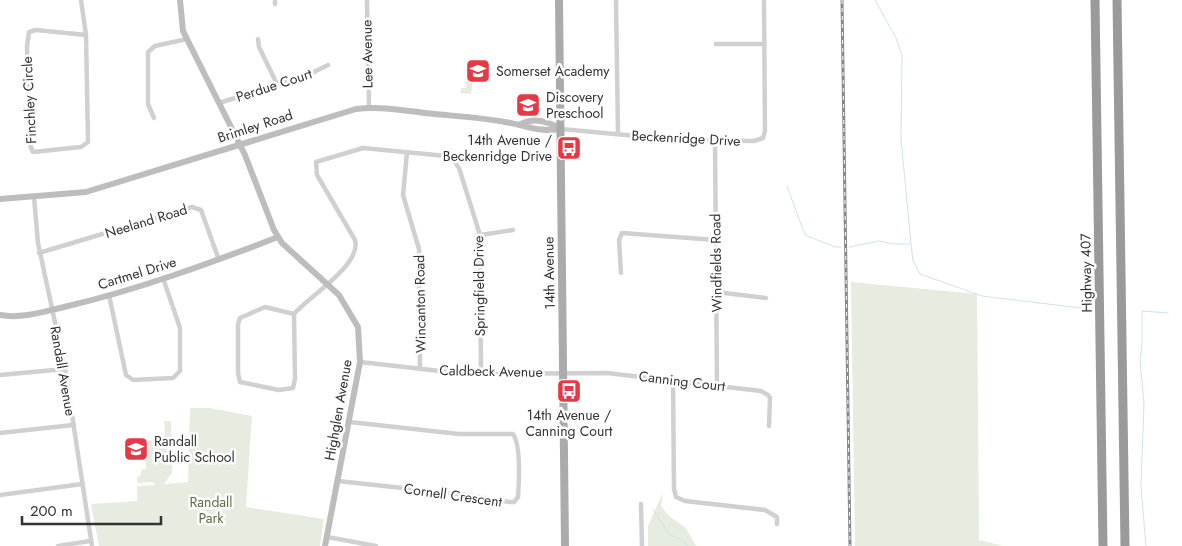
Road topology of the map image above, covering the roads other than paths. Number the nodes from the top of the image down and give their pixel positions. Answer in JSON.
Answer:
{"nodes":[{"id":1,"x":80,"y":0,"type":"edge"},
{"id":2,"x":180,"y":0,"type":"edge"},
{"id":3,"x":367,"y":0,"type":"edge"},
{"id":4,"x":559,"y":0,"type":"edge"},
{"id":5,"x":616,"y":0,"type":"edge"},
{"id":6,"x":764,"y":0,"type":"edge"},
{"id":7,"x":1095,"y":0,"type":"edge"},
{"id":8,"x":1117,"y":0,"type":"edge"},
{"id":9,"x":86,"y":35,"type":"junction"},
{"id":10,"x":187,"y":39,"type":"junction"},
{"id":11,"x":258,"y":39,"type":"dead end"},
{"id":12,"x":716,"y":44,"type":"dead end"},
{"id":13,"x":764,"y":44,"type":"junction"},
{"id":14,"x":328,"y":65,"type":"dead end"},
{"id":15,"x":277,"y":84,"type":"junction"},
{"id":16,"x":219,"y":103,"type":"junction"},
{"id":17,"x":369,"y":107,"type":"junction"},
{"id":18,"x":154,"y":118,"type":"dead end"},
{"id":19,"x":561,"y":129,"type":"junction"},
{"id":20,"x":618,"y":134,"type":"junction"},
{"id":21,"x":715,"y":141,"type":"junction"},
{"id":22,"x":240,"y":145,"type":"junction"},
{"id":23,"x":407,"y":152,"type":"junction"},
{"id":24,"x":34,"y":197,"type":"junction"},
{"id":25,"x":0,"y":199,"type":"edge"},
{"id":26,"x":513,"y":230,"type":"dead end"},
{"id":27,"x":480,"y":236,"type":"junction"},
{"id":28,"x":278,"y":237,"type":"junction"},
{"id":29,"x":716,"y":240,"type":"junction"},
{"id":30,"x":40,"y":253,"type":"junction"},
{"id":31,"x":219,"y":260,"type":"junction"},
{"id":32,"x":621,"y":273,"type":"dead end"},
{"id":33,"x":162,"y":278,"type":"junction"},
{"id":34,"x":327,"y":284,"type":"junction"},
{"id":35,"x":716,"y":292,"type":"junction"},
{"id":36,"x":109,"y":295,"type":"junction"},
{"id":37,"x":766,"y":298,"type":"dead end"},
{"id":38,"x":52,"y":310,"type":"junction"},
{"id":39,"x":294,"y":314,"type":"junction"},
{"id":40,"x":0,"y":315,"type":"edge"},
{"id":41,"x":360,"y":362,"type":"junction"},
{"id":42,"x":65,"y":369,"type":"junction"},
{"id":43,"x":420,"y":369,"type":"junction"},
{"id":44,"x":480,"y":372,"type":"junction"},
{"id":45,"x":563,"y":372,"type":"junction"},
{"id":46,"x":0,"y":375,"type":"edge"},
{"id":47,"x":673,"y":380,"type":"junction"},
{"id":48,"x":717,"y":386,"type":"junction"},
{"id":49,"x":350,"y":422,"type":"junction"},
{"id":50,"x":73,"y":425,"type":"junction"},
{"id":51,"x":769,"y":426,"type":"dead end"},
{"id":52,"x":0,"y":433,"type":"edge"},
{"id":53,"x":338,"y":481,"type":"junction"},
{"id":54,"x":82,"y":484,"type":"junction"},
{"id":55,"x":0,"y":495,"type":"edge"},
{"id":56,"x":641,"y":504,"type":"dead end"},
{"id":57,"x":777,"y":524,"type":"dead end"},
{"id":58,"x":327,"y":537,"type":"junction"},
{"id":59,"x":91,"y":543,"type":"edge"},
{"id":60,"x":58,"y":546,"type":"edge"},
{"id":61,"x":325,"y":546,"type":"edge"},
{"id":62,"x":376,"y":546,"type":"edge"},
{"id":63,"x":565,"y":546,"type":"edge"},
{"id":64,"x":642,"y":546,"type":"edge"},
{"id":65,"x":1103,"y":546,"type":"edge"},
{"id":66,"x":1124,"y":546,"type":"edge"}],
"edges":[{"from":1,"to":9,"type":"street","name":"Finchley Circle"},
{"from":2,"to":10,"type":"street","name":"Highglen Avenue"},
{"from":3,"to":17,"type":"street","name":"Lee Avenue"},
{"from":4,"to":19,"type":"main road","name":"14th Avenue"},
{"from":5,"to":20,"type":"street"},
{"from":6,"to":13,"type":"street","name":"Beckenridge Drive"},
{"from":7,"to":65,"type":"highway","name":"Highway 407"},
{"from":8,"to":66,"type":"highway"},
{"from":9,"to":9,"type":"street","name":"Finchley Circle"},
{"from":10,"to":16,"type":"street","name":"Highglen Avenue"},
{"from":10,"to":18,"type":"street"},
{"from":11,"to":15,"type":"street"},
{"from":12,"to":13,"type":"street"},
{"from":13,"to":21,"type":"street","name":"Beckenridge Drive"},
{"from":14,"to":15,"type":"street","name":"Perdue Court"},
{"from":15,"to":16,"type":"street","name":"Perdue Court"},
{"from":16,"to":22,"type":"street","name":"Highglen Avenue"},
{"from":17,"to":19,"type":"street","name":"Brimley Road"},
{"from":17,"to":22,"type":"street","name":"Brimley Road"},
{"from":19,"to":20,"type":"street","name":"Beckenridge Drive"},
{"from":19,"to":45,"type":"main road","name":"14th Avenue"},
{"from":20,"to":21,"type":"street","name":"Beckenridge Drive"},
{"from":21,"to":29,"type":"street","name":"Windfields Road"},
{"from":22,"to":24,"type":"street","name":"Brimley Road"},
{"from":22,"to":28,"type":"street","name":"Highglen Avenue"},
{"from":23,"to":27,"type":"street","name":"Springfield Drive"},
{"from":23,"to":34,"type":"street","name":"Springfield Drive"},
{"from":23,"to":43,"type":"street","name":"Wincanton Road"},
{"from":24,"to":25,"type":"street","name":"Brimley Road"},
{"from":24,"to":30,"type":"street","name":"Randall Avenue"},
{"from":26,"to":27,"type":"street"},
{"from":27,"to":44,"type":"street","name":"Springfield Drive"},
{"from":28,"to":31,"type":"street","name":"Cartmel Drive"},
{"from":28,"to":34,"type":"street","name":"Highglen Avenue"},
{"from":29,"to":32,"type":"street"},
{"from":29,"to":35,"type":"street","name":"Windfields Road"},
{"from":30,"to":31,"type":"street","name":"Neeland Road"},
{"from":30,"to":38,"type":"street","name":"Randall Avenue"},
{"from":31,"to":33,"type":"street","name":"Cartmel Drive"},
{"from":33,"to":36,"type":"street","name":"Cartmel Drive"},
{"from":33,"to":36,"type":"street"},
{"from":34,"to":39,"type":"street"},
{"from":34,"to":41,"type":"street","name":"Highglen Avenue"},
{"from":35,"to":37,"type":"street"},
{"from":35,"to":48,"type":"street","name":"Windfields Road"},
{"from":36,"to":38,"type":"street","name":"Cartmel Drive"},
{"from":38,"to":40,"type":"street","name":"Cartmel Drive"},
{"from":38,"to":42,"type":"street","name":"Randall Avenue"},
{"from":39,"to":39,"type":"street"},
{"from":41,"to":43,"type":"street","name":"Caldbeck Avenue"},
{"from":41,"to":49,"type":"street","name":"Highglen Avenue"},
{"from":42,"to":46,"type":"street"},
{"from":42,"to":50,"type":"street","name":"Randall Avenue"},
{"from":43,"to":44,"type":"street","name":"Caldbeck Avenue"},
{"from":44,"to":45,"type":"street","name":"Caldbeck Avenue"},
{"from":45,"to":47,"type":"street","name":"Canning Court"},
{"from":45,"to":63,"type":"main road","name":"14th Avenue"},
{"from":47,"to":48,"type":"street","name":"Canning Court"},
{"from":47,"to":57,"type":"street"},
{"from":48,"to":51,"type":"street","name":"Canning Court"},
{"from":49,"to":53,"type":"street","name":"Highglen Avenue"},
{"from":49,"to":53,"type":"street","name":"Cornell Crescent"},
{"from":50,"to":52,"type":"street"},
{"from":50,"to":54,"type":"street","name":"Randall Avenue"},
{"from":53,"to":58,"type":"street","name":"Highglen Avenue"},
{"from":54,"to":55,"type":"street"},
{"from":54,"to":59,"type":"street","name":"Randall Avenue"},
{"from":56,"to":64,"type":"street"},
{"from":58,"to":61,"type":"street","name":"Highglen Avenue"},
{"from":58,"to":62,"type":"street"},
{"from":59,"to":60,"type":"street"}]}
